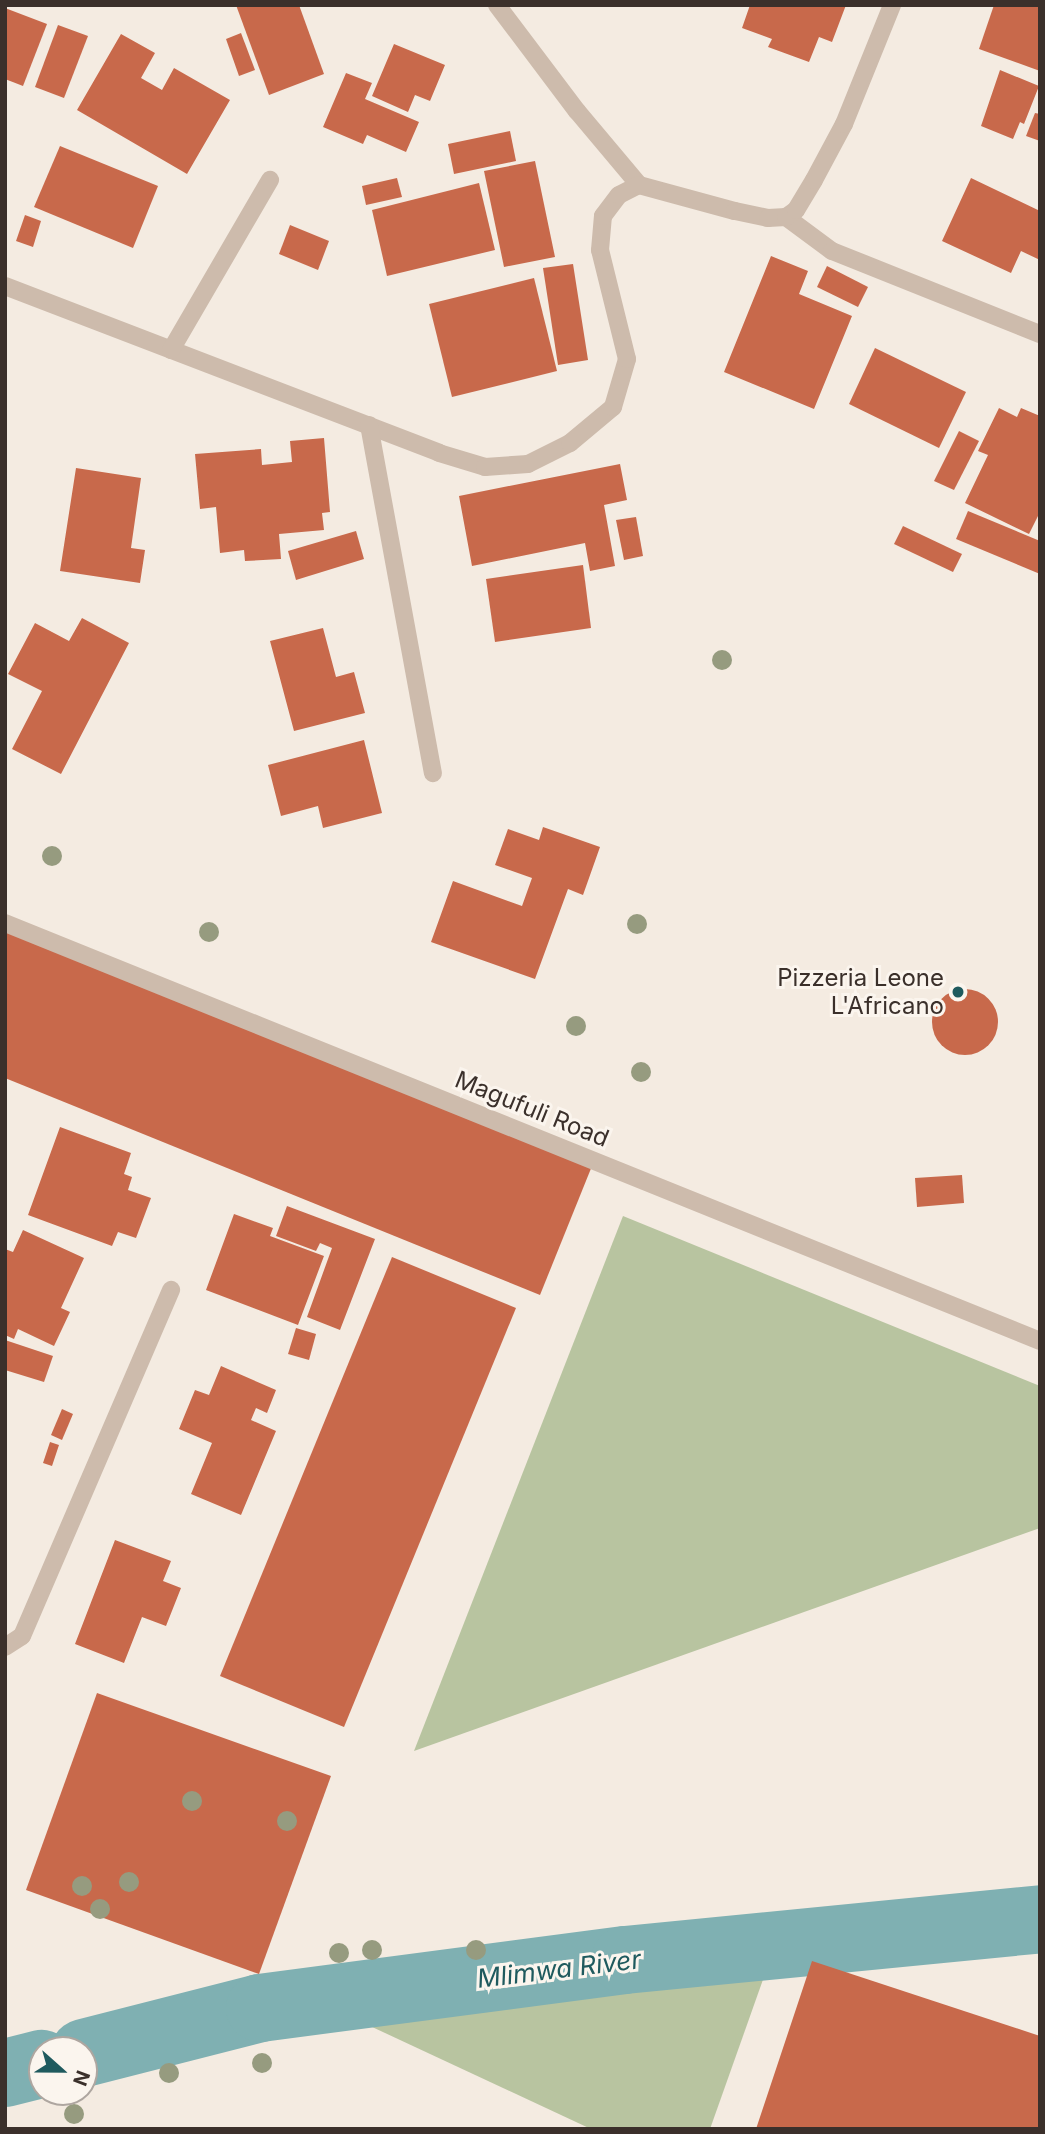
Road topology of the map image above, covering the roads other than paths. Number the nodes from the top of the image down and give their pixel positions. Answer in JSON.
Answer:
{"nodes":[{"id":1,"x":497,"y":5,"type":"edge"},
{"id":2,"x":892,"y":5,"type":"edge"},
{"id":3,"x":270,"y":180,"type":"dead end"},
{"id":4,"x":639,"y":185,"type":"junction"},
{"id":5,"x":786,"y":217,"type":"junction"},
{"id":6,"x":5,"y":286,"type":"edge"},
{"id":7,"x":1040,"y":334,"type":"edge"},
{"id":8,"x":171,"y":350,"type":"junction"},
{"id":9,"x":369,"y":425,"type":"junction"},
{"id":10,"x":433,"y":773,"type":"dead end"},
{"id":11,"x":5,"y":923,"type":"edge"},
{"id":12,"x":171,"y":1290,"type":"dead end"},
{"id":13,"x":1040,"y":1341,"type":"edge"},
{"id":14,"x":5,"y":1647,"type":"edge"}],
"edges":[{"from":1,"to":4,"type":"street"},
{"from":2,"to":5,"type":"street"},
{"from":3,"to":8,"type":"street"},
{"from":4,"to":5,"type":"street"},
{"from":4,"to":9,"type":"street"},
{"from":5,"to":7,"type":"street"},
{"from":6,"to":8,"type":"street"},
{"from":8,"to":9,"type":"street"},
{"from":9,"to":10,"type":"street"},
{"from":11,"to":13,"type":"street","name":"Magufuli Road"},
{"from":12,"to":14,"type":"street"}]}
